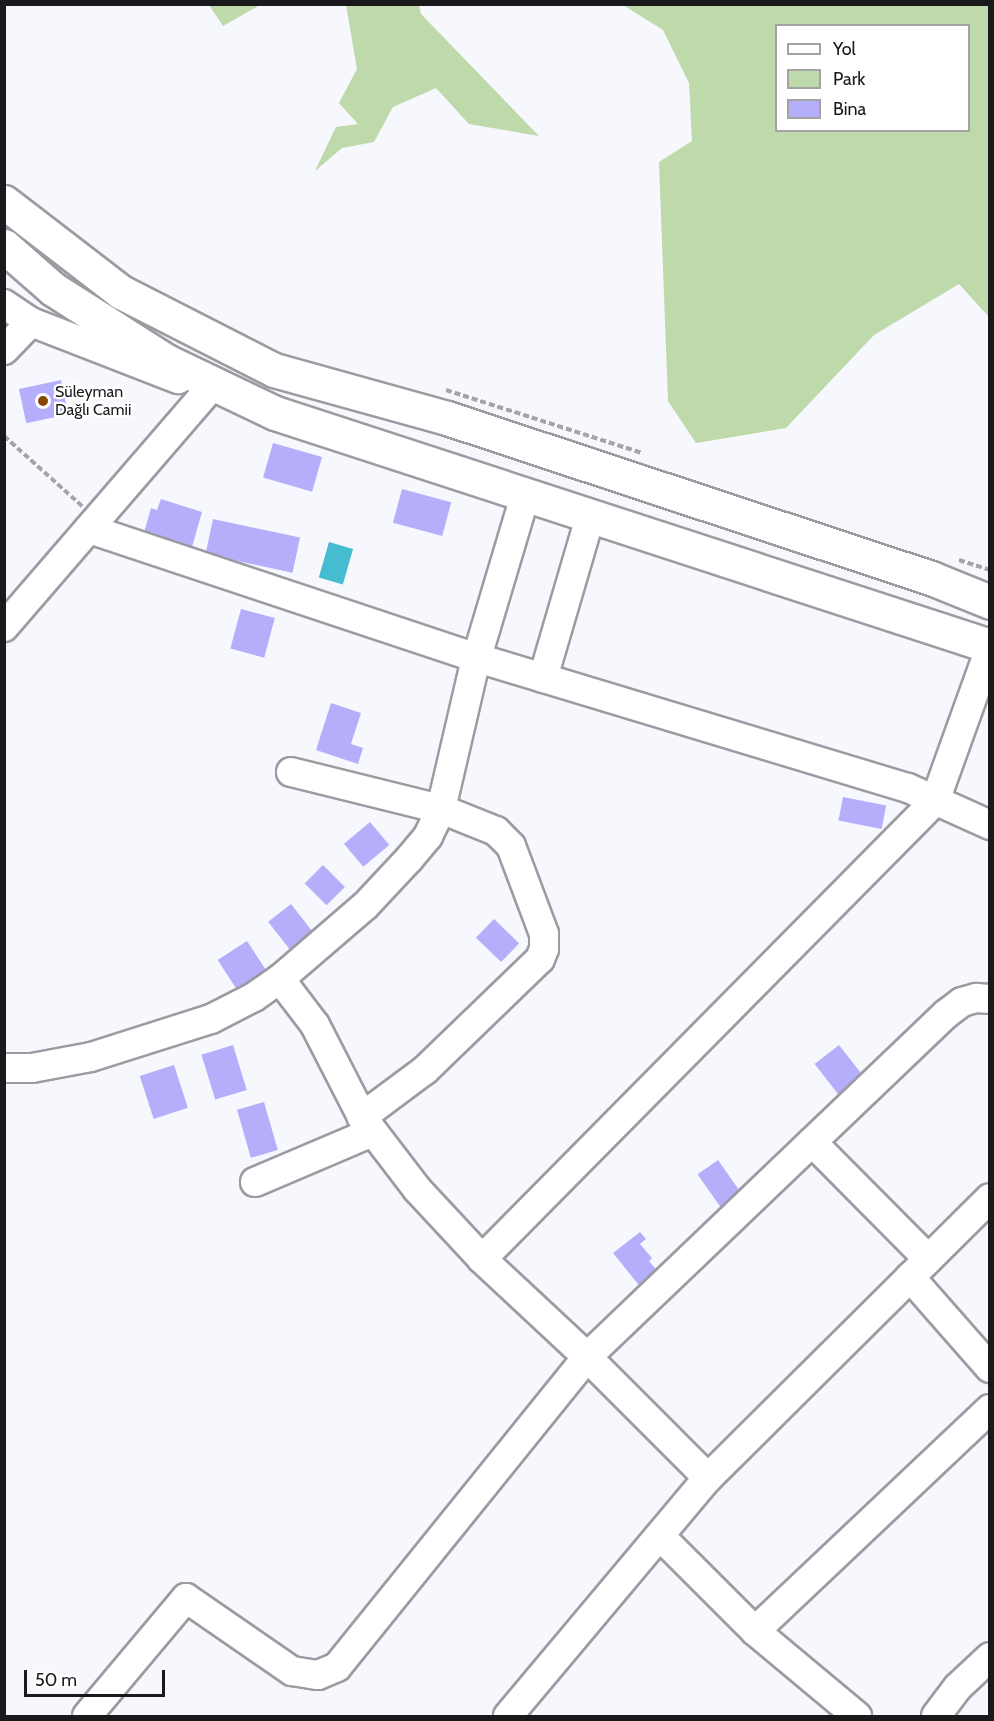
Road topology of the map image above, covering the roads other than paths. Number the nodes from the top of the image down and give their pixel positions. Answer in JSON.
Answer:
{"nodes":[{"id":1,"x":4,"y":202,"type":"edge"},
{"id":2,"x":4,"y":246,"type":"edge"},
{"id":3,"x":4,"y":304,"type":"edge"},
{"id":4,"x":31,"y":322,"type":"junction"},
{"id":5,"x":4,"y":350,"type":"edge"},
{"id":6,"x":208,"y":391,"type":"junction"},
{"id":7,"x":275,"y":413,"type":"junction"},
{"id":8,"x":525,"y":496,"type":"junction"},
{"id":9,"x":590,"y":517,"type":"junction"},
{"id":10,"x":93,"y":524,"type":"junction"},
{"id":11,"x":990,"y":602,"type":"edge"},
{"id":12,"x":4,"y":627,"type":"edge"},
{"id":13,"x":990,"y":647,"type":"edge"},
{"id":14,"x":477,"y":658,"type":"junction"},
{"id":15,"x":543,"y":678,"type":"junction"},
{"id":16,"x":291,"y":772,"type":"dead end"},
{"id":17,"x":935,"y":801,"type":"junction"},
{"id":18,"x":441,"y":808,"type":"junction"},
{"id":19,"x":990,"y":825,"type":"edge"},
{"id":20,"x":280,"y":979,"type":"junction"},
{"id":21,"x":990,"y":999,"type":"edge"},
{"id":22,"x":4,"y":1068,"type":"edge"},
{"id":23,"x":368,"y":1124,"type":"junction"},
{"id":24,"x":812,"y":1142,"type":"junction"},
{"id":25,"x":255,"y":1182,"type":"dead end"},
{"id":26,"x":990,"y":1198,"type":"edge"},
{"id":27,"x":482,"y":1259,"type":"junction"},
{"id":28,"x":919,"y":1268,"type":"junction"},
{"id":29,"x":587,"y":1357,"type":"junction"},
{"id":30,"x":990,"y":1368,"type":"edge"},
{"id":31,"x":990,"y":1409,"type":"edge"},
{"id":32,"x":708,"y":1478,"type":"junction"},
{"id":33,"x":662,"y":1537,"type":"junction"},
{"id":34,"x":755,"y":1631,"type":"junction"},
{"id":35,"x":990,"y":1657,"type":"edge"},
{"id":36,"x":848,"y":1714,"type":"edge"},
{"id":37,"x":87,"y":1716,"type":"edge"},
{"id":38,"x":508,"y":1716,"type":"edge"},
{"id":39,"x":936,"y":1716,"type":"edge"}],
"edges":[{"from":1,"to":11,"type":"main road"},
{"from":2,"to":7,"type":"main road"},
{"from":3,"to":4,"type":"street"},
{"from":4,"to":5,"type":"street"},
{"from":4,"to":6,"type":"street"},
{"from":6,"to":7,"type":"street"},
{"from":6,"to":10,"type":"street"},
{"from":7,"to":8,"type":"main road"},
{"from":8,"to":9,"type":"main road"},
{"from":8,"to":14,"type":"street"},
{"from":9,"to":13,"type":"main road"},
{"from":9,"to":15,"type":"street"},
{"from":10,"to":12,"type":"street"},
{"from":10,"to":14,"type":"street"},
{"from":13,"to":17,"type":"street"},
{"from":14,"to":15,"type":"street"},
{"from":14,"to":18,"type":"street"},
{"from":15,"to":17,"type":"street"},
{"from":16,"to":18,"type":"street"},
{"from":17,"to":19,"type":"street"},
{"from":17,"to":27,"type":"street"},
{"from":18,"to":20,"type":"street"},
{"from":18,"to":23,"type":"street"},
{"from":20,"to":22,"type":"street"},
{"from":20,"to":23,"type":"street"},
{"from":21,"to":24,"type":"street"},
{"from":23,"to":25,"type":"street"},
{"from":23,"to":27,"type":"street"},
{"from":24,"to":28,"type":"street"},
{"from":24,"to":29,"type":"street"},
{"from":26,"to":28,"type":"street"},
{"from":27,"to":29,"type":"street"},
{"from":28,"to":30,"type":"street"},
{"from":28,"to":32,"type":"street"},
{"from":29,"to":32,"type":"street"},
{"from":29,"to":37,"type":"street"},
{"from":31,"to":34,"type":"street"},
{"from":32,"to":33,"type":"street"},
{"from":33,"to":34,"type":"street"},
{"from":33,"to":38,"type":"street"},
{"from":34,"to":36,"type":"street"},
{"from":35,"to":39,"type":"street"}]}
